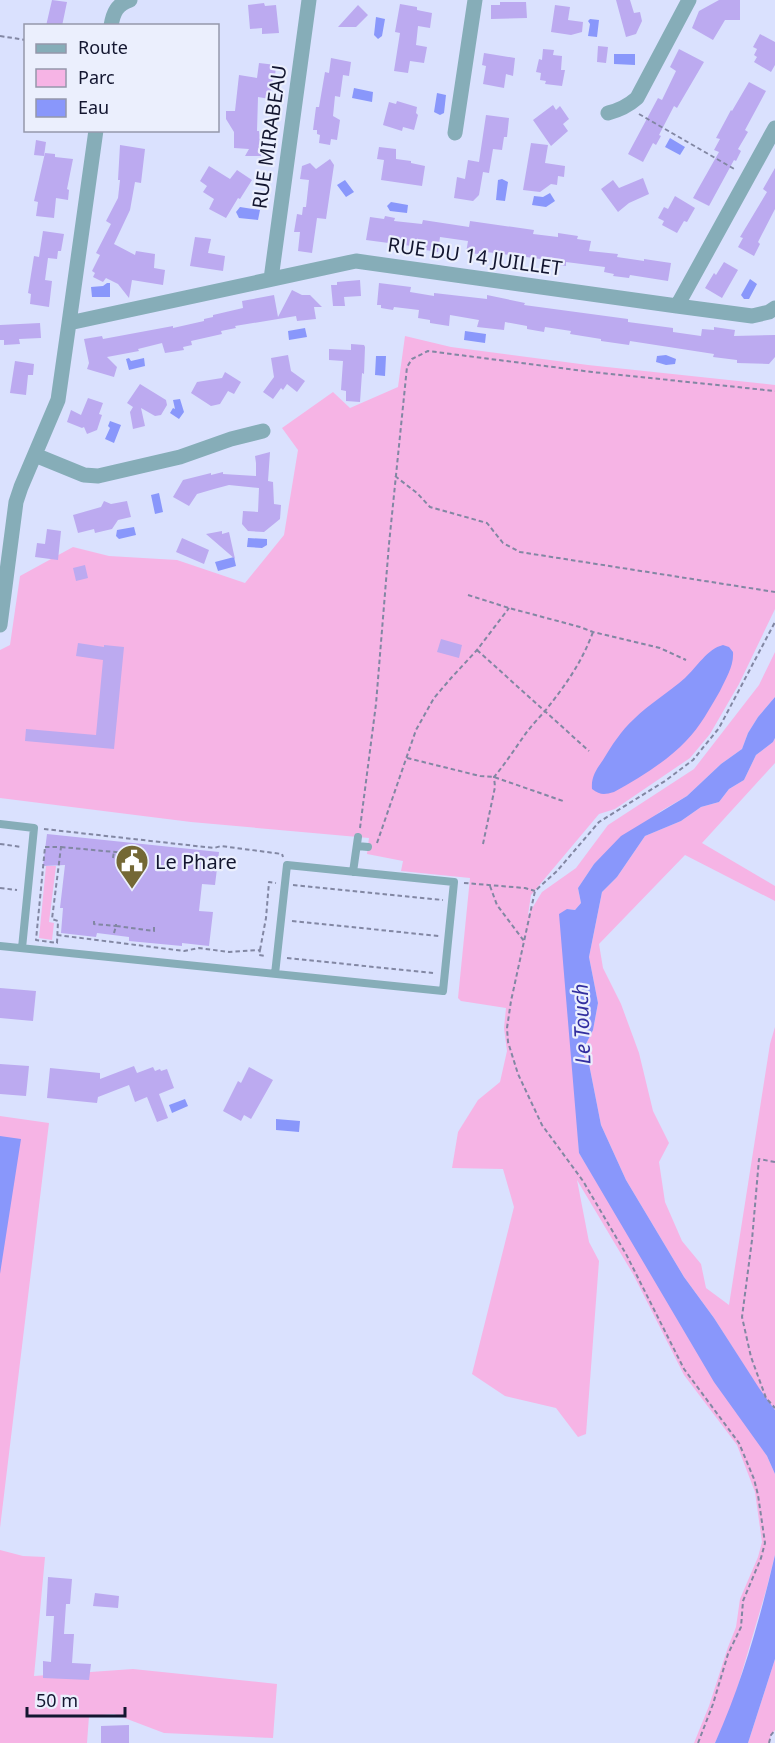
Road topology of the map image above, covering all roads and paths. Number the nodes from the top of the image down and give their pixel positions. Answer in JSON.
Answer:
{"nodes":[{"id":1,"x":130,"y":0,"type":"edge"},
{"id":2,"x":309,"y":0,"type":"edge"},
{"id":3,"x":475,"y":0,"type":"edge"},
{"id":4,"x":690,"y":0,"type":"edge"},
{"id":5,"x":111,"y":24,"type":"edge"},
{"id":6,"x":0,"y":36,"type":"edge"},
{"id":7,"x":24,"y":40,"type":"edge"},
{"id":8,"x":626,"y":107,"type":"junction"},
{"id":9,"x":608,"y":113,"type":"dead end"},
{"id":10,"x":775,"y":128,"type":"edge"},
{"id":11,"x":96,"y":132,"type":"edge"},
{"id":12,"x":455,"y":133,"type":"dead end"},
{"id":13,"x":748,"y":177,"type":"junction"},
{"id":14,"x":271,"y":279,"type":"junction"},
{"id":15,"x":677,"y":306,"type":"junction"},
{"id":16,"x":775,"y":309,"type":"edge"},
{"id":17,"x":69,"y":323,"type":"junction"},
{"id":18,"x":775,"y":391,"type":"edge"},
{"id":19,"x":263,"y":431,"type":"dead end"},
{"id":20,"x":35,"y":455,"type":"junction"},
{"id":21,"x":395,"y":476,"type":"junction"},
{"id":22,"x":775,"y":592,"type":"edge"},
{"id":23,"x":468,"y":595,"type":"dead end"},
{"id":24,"x":509,"y":608,"type":"junction"},
{"id":25,"x":775,"y":622,"type":"edge"},
{"id":26,"x":0,"y":623,"type":"edge"},
{"id":27,"x":592,"y":632,"type":"junction"},
{"id":28,"x":477,"y":650,"type":"junction"},
{"id":29,"x":686,"y":660,"type":"dead end"},
{"id":30,"x":545,"y":711,"type":"junction"},
{"id":31,"x":589,"y":751,"type":"dead end"},
{"id":32,"x":406,"y":757,"type":"junction"},
{"id":33,"x":494,"y":777,"type":"junction"},
{"id":34,"x":562,"y":801,"type":"dead end"},
{"id":35,"x":0,"y":824,"type":"edge"},
{"id":36,"x":34,"y":828,"type":"junction"},
{"id":37,"x":358,"y":841,"type":"junction"},
{"id":38,"x":483,"y":844,"type":"dead end"},
{"id":39,"x":61,"y":847,"type":"junction"},
{"id":40,"x":368,"y":847,"type":"joint"},
{"id":41,"x":114,"y":851,"type":"junction"},
{"id":42,"x":135,"y":854,"type":"junction"},
{"id":43,"x":147,"y":855,"type":"dead end"},
{"id":44,"x":113,"y":858,"type":"dead end"},
{"id":45,"x":134,"y":860,"type":"dead end"},
{"id":46,"x":286,"y":865,"type":"junction"},
{"id":47,"x":353,"y":872,"type":"junction"},
{"id":48,"x":284,"y":884,"type":"junction"},
{"id":49,"x":470,"y":884,"type":"dead end"},
{"id":50,"x":490,"y":886,"type":"junction"},
{"id":51,"x":0,"y":888,"type":"edge"},
{"id":52,"x":535,"y":891,"type":"junction"},
{"id":53,"x":28,"y":892,"type":"junction"},
{"id":54,"x":452,"y":901,"type":"junction"},
{"id":55,"x":266,"y":918,"type":"junction"},
{"id":56,"x":281,"y":920,"type":"junction"},
{"id":57,"x":94,"y":921,"type":"dead end"},
{"id":58,"x":116,"y":925,"type":"junction"},
{"id":59,"x":154,"y":927,"type":"dead end"},
{"id":60,"x":114,"y":933,"type":"dead end"},
{"id":61,"x":57,"y":935,"type":"junction"},
{"id":62,"x":448,"y":937,"type":"junction"},
{"id":63,"x":524,"y":941,"type":"junction"},
{"id":64,"x":0,"y":946,"type":"edge"},
{"id":65,"x":22,"y":948,"type":"junction"},
{"id":66,"x":260,"y":950,"type":"junction"},
{"id":67,"x":277,"y":957,"type":"junction"},
{"id":68,"x":275,"y":974,"type":"junction"},
{"id":69,"x":444,"y":974,"type":"junction"},
{"id":70,"x":775,"y":1162,"type":"edge"},
{"id":71,"x":775,"y":1408,"type":"edge"},
{"id":72,"x":775,"y":1730,"type":"edge"},
{"id":73,"x":698,"y":1743,"type":"edge"},
{"id":74,"x":770,"y":1743,"type":"edge"}],
"edges":[{"from":1,"to":5,"type":"street"},
{"from":2,"to":14,"type":"street","name":"RUE MIRABEAU"},
{"from":3,"to":12,"type":"street"},
{"from":4,"to":8,"type":"street"},
{"from":6,"to":7,"type":"path"},
{"from":8,"to":9,"type":"street"},
{"from":8,"to":13,"type":"path"},
{"from":10,"to":13,"type":"street"},
{"from":11,"to":17,"type":"street"},
{"from":13,"to":15,"type":"street"},
{"from":14,"to":15,"type":"street","name":"RUE DU 14 JUILLET"},
{"from":14,"to":17,"type":"street","name":"RUE DU 14 JUILLET"},
{"from":15,"to":16,"type":"street","name":"RUE DU 14 JUILLET"},
{"from":17,"to":20,"type":"street"},
{"from":18,"to":21,"type":"path"},
{"from":19,"to":20,"type":"street"},
{"from":20,"to":26,"type":"street"},
{"from":21,"to":22,"type":"path"},
{"from":21,"to":37,"type":"path"},
{"from":23,"to":24,"type":"path"},
{"from":24,"to":27,"type":"path"},
{"from":24,"to":28,"type":"path"},
{"from":25,"to":52,"type":"path"},
{"from":27,"to":29,"type":"path"},
{"from":27,"to":30,"type":"path"},
{"from":28,"to":30,"type":"path"},
{"from":28,"to":32,"type":"path"},
{"from":30,"to":31,"type":"path"},
{"from":30,"to":33,"type":"path"},
{"from":32,"to":33,"type":"path"},
{"from":32,"to":40,"type":"path"},
{"from":33,"to":34,"type":"path"},
{"from":33,"to":38,"type":"path"},
{"from":35,"to":36,"type":"lane"},
{"from":36,"to":46,"type":"path"},
{"from":36,"to":53,"type":"lane"},
{"from":37,"to":40,"type":"lane"},
{"from":37,"to":47,"type":"lane"},
{"from":39,"to":41,"type":"path"},
{"from":39,"to":61,"type":"path"},
{"from":39,"to":61,"type":"path"},
{"from":41,"to":42,"type":"path"},
{"from":41,"to":44,"type":"path"},
{"from":42,"to":43,"type":"path"},
{"from":42,"to":45,"type":"path"},
{"from":46,"to":47,"type":"lane"},
{"from":46,"to":48,"type":"lane"},
{"from":47,"to":54,"type":"lane"},
{"from":48,"to":54,"type":"path"},
{"from":48,"to":55,"type":"path"},
{"from":48,"to":56,"type":"lane"},
{"from":49,"to":50,"type":"path"},
{"from":50,"to":52,"type":"path"},
{"from":50,"to":63,"type":"path"},
{"from":51,"to":53,"type":"path"},
{"from":52,"to":63,"type":"path"},
{"from":53,"to":65,"type":"lane"},
{"from":54,"to":62,"type":"lane"},
{"from":55,"to":56,"type":"path"},
{"from":55,"to":66,"type":"path"},
{"from":56,"to":62,"type":"path"},
{"from":56,"to":67,"type":"lane"},
{"from":57,"to":58,"type":"path"},
{"from":58,"to":59,"type":"path"},
{"from":58,"to":60,"type":"path"},
{"from":61,"to":66,"type":"path"},
{"from":62,"to":69,"type":"lane"},
{"from":63,"to":73,"type":"path"},
{"from":64,"to":65,"type":"lane"},
{"from":65,"to":68,"type":"lane"},
{"from":66,"to":67,"type":"path"},
{"from":67,"to":68,"type":"lane"},
{"from":67,"to":69,"type":"path"},
{"from":68,"to":69,"type":"lane"},
{"from":70,"to":71,"type":"path"},
{"from":72,"to":74,"type":"path"}]}
